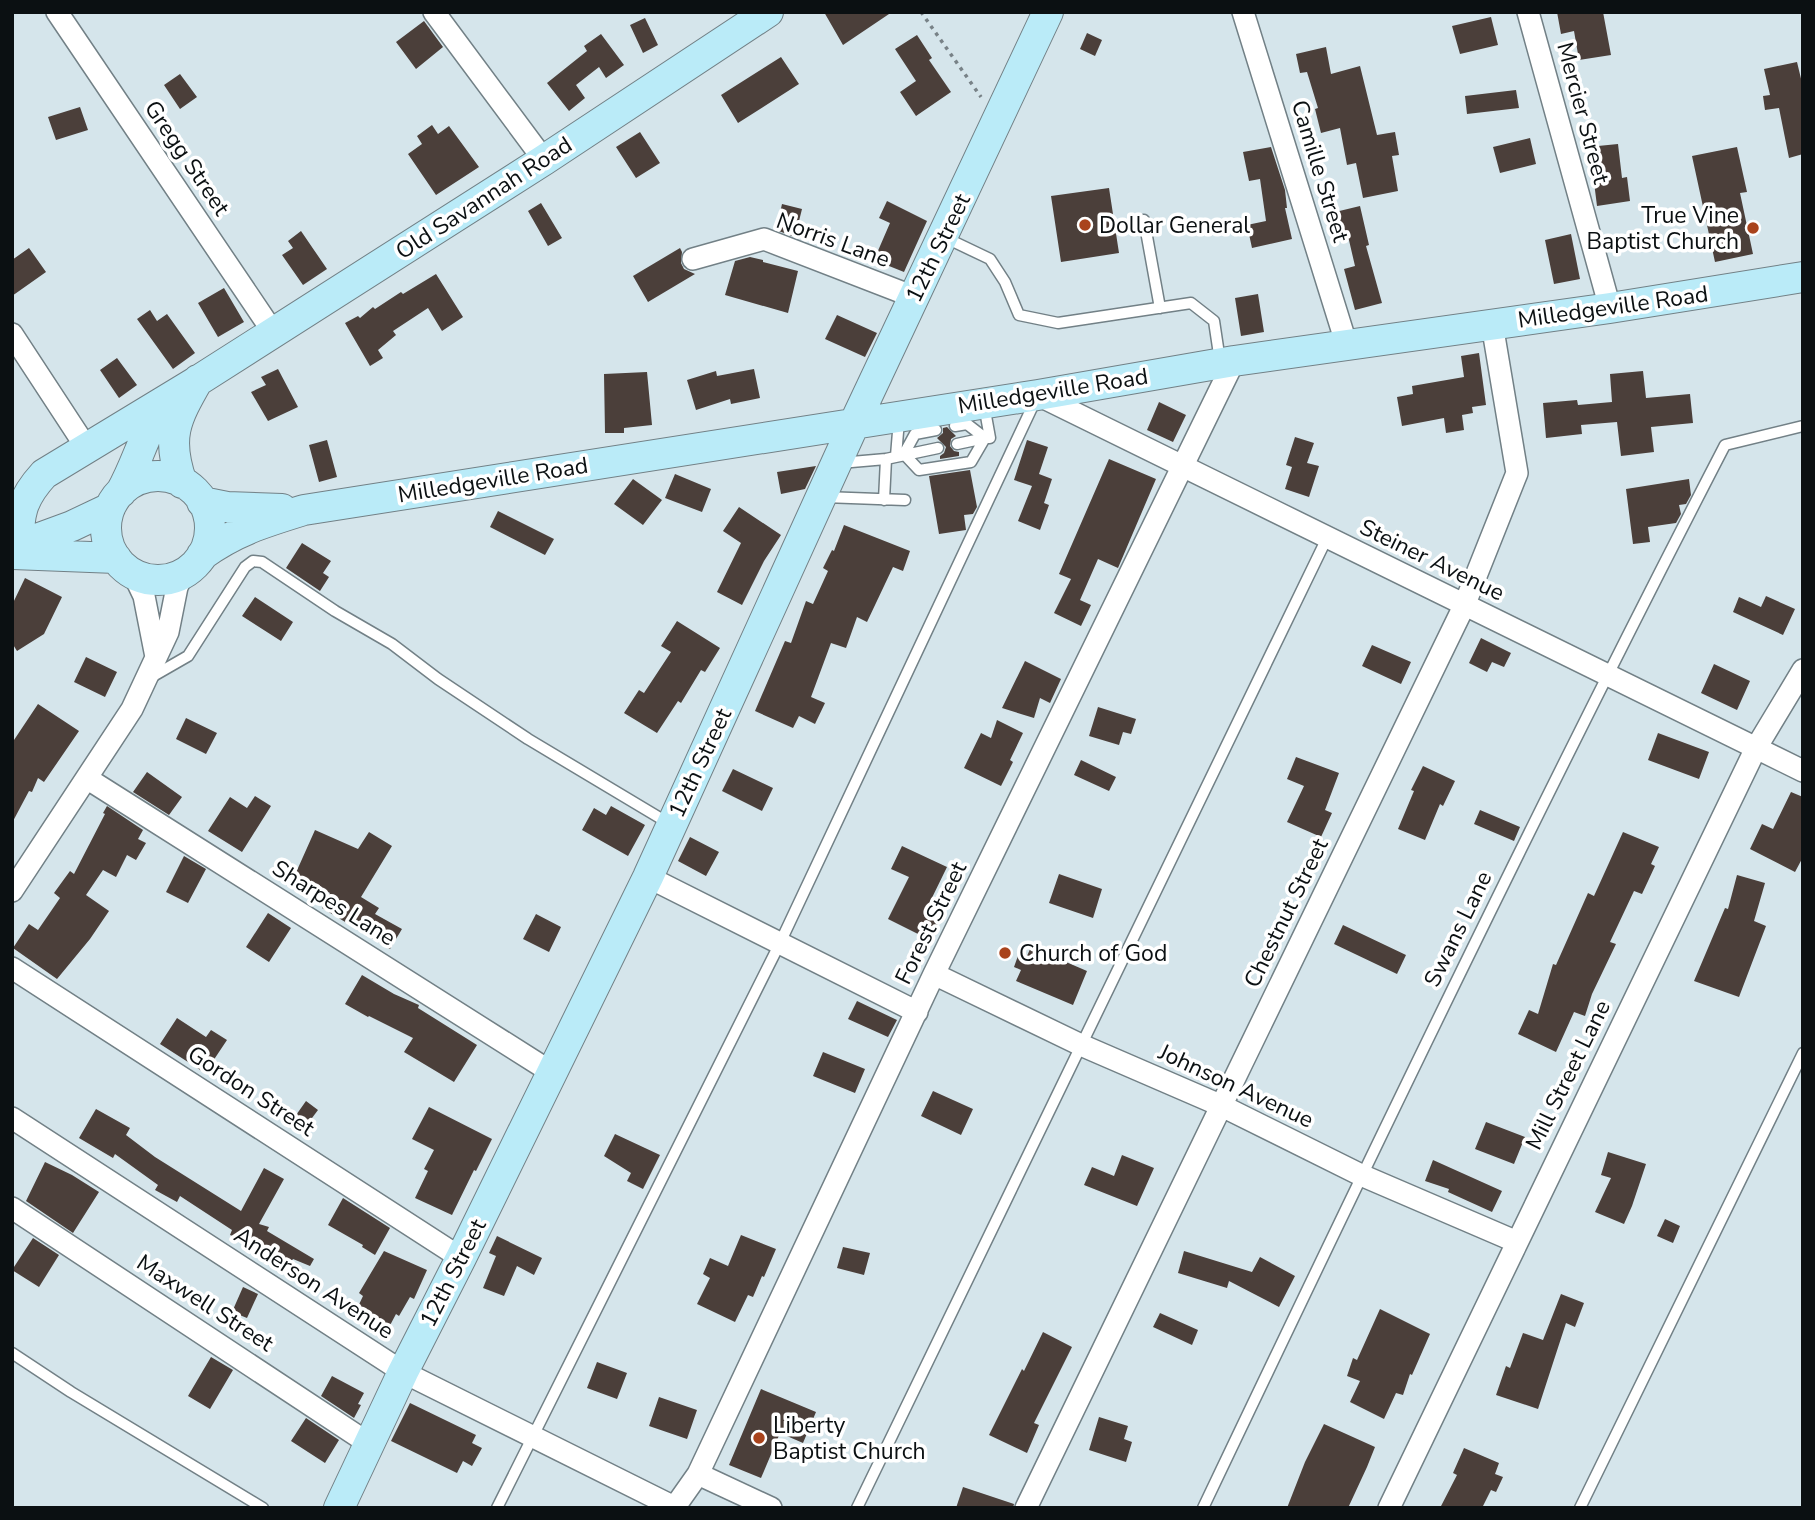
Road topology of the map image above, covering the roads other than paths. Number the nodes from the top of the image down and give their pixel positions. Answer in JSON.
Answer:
{"nodes":[{"id":1,"x":57,"y":12,"type":"edge"},
{"id":2,"x":434,"y":12,"type":"edge"},
{"id":3,"x":768,"y":12,"type":"edge"},
{"id":4,"x":1048,"y":12,"type":"edge"},
{"id":5,"x":1243,"y":12,"type":"edge"},
{"id":6,"x":1528,"y":12,"type":"edge"},
{"id":7,"x":544,"y":160,"type":"junction"},
{"id":8,"x":1144,"y":220,"type":"dead end"},
{"id":9,"x":943,"y":237,"type":"junction"},
{"id":10,"x":694,"y":258,"type":"dead end"},
{"id":11,"x":1803,"y":277,"type":"edge"},
{"id":12,"x":914,"y":297,"type":"junction"},
{"id":13,"x":1160,"y":308,"type":"junction"},
{"id":14,"x":1610,"y":308,"type":"junction"},
{"id":15,"x":1492,"y":324,"type":"junction"},
{"id":16,"x":273,"y":332,"type":"junction"},
{"id":17,"x":12,"y":334,"type":"edge"},
{"id":18,"x":1347,"y":346,"type":"junction"},
{"id":19,"x":1227,"y":362,"type":"junction"},
{"id":20,"x":199,"y":380,"type":"junction"},
{"id":21,"x":1038,"y":395,"type":"junction"},
{"id":22,"x":167,"y":399,"type":"junction"},
{"id":23,"x":983,"y":403,"type":"junction"},
{"id":24,"x":900,"y":416,"type":"junction"},
{"id":25,"x":855,"y":422,"type":"junction"},
{"id":26,"x":955,"y":426,"type":"dead end"},
{"id":27,"x":1803,"y":426,"type":"edge"},
{"id":28,"x":936,"y":430,"type":"dead end"},
{"id":29,"x":985,"y":438,"type":"junction"},
{"id":30,"x":957,"y":444,"type":"dead end"},
{"id":31,"x":86,"y":447,"type":"junction"},
{"id":32,"x":938,"y":447,"type":"dead end"},
{"id":33,"x":895,"y":456,"type":"junction"},
{"id":34,"x":837,"y":463,"type":"junction"},
{"id":35,"x":1182,"y":466,"type":"junction"},
{"id":36,"x":192,"y":492,"type":"junction"},
{"id":37,"x":823,"y":498,"type":"junction"},
{"id":38,"x":116,"y":500,"type":"junction"},
{"id":39,"x":884,"y":500,"type":"junction"},
{"id":40,"x":905,"y":500,"type":"dead end"},
{"id":41,"x":303,"y":510,"type":"junction"},
{"id":42,"x":1327,"y":538,"type":"junction"},
{"id":43,"x":14,"y":550,"type":"edge"},
{"id":44,"x":193,"y":564,"type":"junction"},
{"id":45,"x":125,"y":566,"type":"junction"},
{"id":46,"x":1464,"y":606,"type":"junction"},
{"id":47,"x":156,"y":657,"type":"junction"},
{"id":48,"x":1803,"y":670,"type":"edge"},
{"id":49,"x":1606,"y":675,"type":"junction"},
{"id":50,"x":146,"y":681,"type":"junction"},
{"id":51,"x":1756,"y":748,"type":"junction"},
{"id":52,"x":1803,"y":771,"type":"edge"},
{"id":53,"x":88,"y":779,"type":"junction"},
{"id":54,"x":671,"y":825,"type":"junction"},
{"id":55,"x":648,"y":877,"type":"junction"},
{"id":56,"x":12,"y":891,"type":"edge"},
{"id":57,"x":780,"y":943,"type":"junction"},
{"id":58,"x":12,"y":968,"type":"edge"},
{"id":59,"x":934,"y":974,"type":"junction"},
{"id":60,"x":917,"y":1012,"type":"junction"},
{"id":61,"x":1081,"y":1045,"type":"junction"},
{"id":62,"x":1803,"y":1053,"type":"edge"},
{"id":63,"x":551,"y":1072,"type":"junction"},
{"id":64,"x":1222,"y":1106,"type":"junction"},
{"id":65,"x":12,"y":1118,"type":"edge"},
{"id":66,"x":1362,"y":1175,"type":"junction"},
{"id":67,"x":12,"y":1208,"type":"edge"},
{"id":68,"x":1517,"y":1242,"type":"junction"},
{"id":69,"x":461,"y":1258,"type":"junction"},
{"id":70,"x":12,"y":1353,"type":"edge"},
{"id":71,"x":403,"y":1372,"type":"junction"},
{"id":72,"x":533,"y":1439,"type":"junction"},
{"id":73,"x":368,"y":1443,"type":"junction"},
{"id":74,"x":698,"y":1474,"type":"junction"},
{"id":75,"x":263,"y":1508,"type":"edge"},
{"id":76,"x":339,"y":1508,"type":"edge"},
{"id":77,"x":497,"y":1508,"type":"edge"},
{"id":78,"x":674,"y":1508,"type":"edge"},
{"id":79,"x":771,"y":1508,"type":"edge"},
{"id":80,"x":857,"y":1508,"type":"edge"},
{"id":81,"x":1026,"y":1508,"type":"edge"},
{"id":82,"x":1203,"y":1508,"type":"edge"},
{"id":83,"x":1389,"y":1508,"type":"edge"},
{"id":84,"x":1580,"y":1508,"type":"edge"}],
"edges":[{"from":1,"to":16,"type":"street","name":"Gregg Street"},
{"from":2,"to":7,"type":"street"},
{"from":3,"to":7,"type":"street","name":"Old Savannah Road"},
{"from":4,"to":9,"type":"street","name":"12th Street"},
{"from":5,"to":18,"type":"street","name":"Camille Street"},
{"from":6,"to":14,"type":"street","name":"Mercier Street"},
{"from":7,"to":16,"type":"street","name":"Old Savannah Road"},
{"from":8,"to":13,"type":"lane"},
{"from":9,"to":12,"type":"street","name":"12th Street"},
{"from":9,"to":13,"type":"lane"},
{"from":10,"to":12,"type":"street","name":"Norris Lane"},
{"from":11,"to":14,"type":"street","name":"Milledgeville Road"},
{"from":12,"to":25,"type":"street","name":"12th Street"},
{"from":13,"to":19,"type":"lane"},
{"from":14,"to":15,"type":"street","name":"Milledgeville Road"},
{"from":15,"to":18,"type":"street","name":"Milledgeville Road"},
{"from":15,"to":46,"type":"street","name":"Chestnut Street"},
{"from":16,"to":20,"type":"street","name":"Old Savannah Road"},
{"from":17,"to":31,"type":"street"},
{"from":18,"to":19,"type":"street","name":"Milledgeville Road"},
{"from":19,"to":21,"type":"street","name":"Milledgeville Road"},
{"from":19,"to":35,"type":"street","name":"Forest Street"},
{"from":20,"to":22,"type":"street","name":"Old Savannah Road"},
{"from":20,"to":36,"type":"street","name":"Old Savannah Road"},
{"from":21,"to":23,"type":"street","name":"Milledgeville Road"},
{"from":21,"to":35,"type":"street","name":"Steiner Avenue"},
{"from":21,"to":57,"type":"lane"},
{"from":22,"to":31,"type":"street","name":"Old Savannah Road"},
{"from":22,"to":38,"type":"street","name":"Old Savannah Road"},
{"from":23,"to":24,"type":"street","name":"Milledgeville Road"},
{"from":23,"to":29,"type":"lane"},
{"from":24,"to":25,"type":"street","name":"Milledgeville Road"},
{"from":24,"to":33,"type":"lane"},
{"from":25,"to":34,"type":"street","name":"12th Street"},
{"from":25,"to":41,"type":"street","name":"Milledgeville Road"},
{"from":26,"to":29,"type":"lane"},
{"from":27,"to":49,"type":"lane","name":"Swans Lane"},
{"from":28,"to":33,"type":"lane"},
{"from":29,"to":30,"type":"lane"},
{"from":29,"to":33,"type":"lane"},
{"from":31,"to":43,"type":"street","name":"Old Savannah Road"},
{"from":32,"to":33,"type":"lane"},
{"from":33,"to":34,"type":"lane"},
{"from":33,"to":39,"type":"lane"},
{"from":34,"to":37,"type":"street","name":"12th Street"},
{"from":35,"to":42,"type":"street","name":"Steiner Avenue"},
{"from":35,"to":59,"type":"street","name":"Forest Street"},
{"from":36,"to":38,"type":"street"},
{"from":36,"to":41,"type":"street","name":"Milledgeville Road"},
{"from":36,"to":44,"type":"street"},
{"from":37,"to":39,"type":"lane"},
{"from":37,"to":54,"type":"street","name":"12th Street"},
{"from":38,"to":43,"type":"street"},
{"from":38,"to":45,"type":"street"},
{"from":39,"to":40,"type":"lane"},
{"from":41,"to":44,"type":"street","name":"Milledgeville Road"},
{"from":42,"to":46,"type":"street","name":"Steiner Avenue"},
{"from":42,"to":61,"type":"lane"},
{"from":43,"to":45,"type":"street"},
{"from":44,"to":45,"type":"street"},
{"from":44,"to":47,"type":"street"},
{"from":45,"to":47,"type":"street"},
{"from":46,"to":49,"type":"street","name":"Steiner Avenue"},
{"from":46,"to":64,"type":"street","name":"Chestnut Street"},
{"from":47,"to":50,"type":"street"},
{"from":48,"to":51,"type":"street","name":"Mill Street Lane"},
{"from":49,"to":51,"type":"street","name":"Steiner Avenue"},
{"from":49,"to":66,"type":"lane","name":"Swans Lane"},
{"from":50,"to":53,"type":"street"},
{"from":50,"to":54,"type":"lane"},
{"from":51,"to":52,"type":"street","name":"Steiner Avenue"},
{"from":51,"to":68,"type":"street","name":"Mill Street Lane"},
{"from":53,"to":56,"type":"street"},
{"from":53,"to":63,"type":"street","name":"Sharpes Lane"},
{"from":54,"to":55,"type":"street","name":"12th Street"},
{"from":55,"to":57,"type":"street"},
{"from":55,"to":63,"type":"street","name":"12th Street"},
{"from":57,"to":60,"type":"street"},
{"from":57,"to":72,"type":"lane"},
{"from":58,"to":69,"type":"street","name":"Gordon Street"},
{"from":59,"to":60,"type":"street","name":"Forest Street"},
{"from":59,"to":61,"type":"street","name":"Johnson Avenue"},
{"from":60,"to":74,"type":"street","name":"Forest Street"},
{"from":61,"to":64,"type":"street","name":"Johnson Avenue"},
{"from":61,"to":80,"type":"lane"},
{"from":62,"to":84,"type":"lane"},
{"from":63,"to":69,"type":"street","name":"12th Street"},
{"from":64,"to":66,"type":"street","name":"Johnson Avenue"},
{"from":64,"to":81,"type":"street","name":"Chestnut Street"},
{"from":65,"to":71,"type":"street","name":"Anderson Avenue"},
{"from":66,"to":68,"type":"street","name":"Johnson Avenue"},
{"from":66,"to":82,"type":"lane","name":"Swans Lane"},
{"from":67,"to":73,"type":"street","name":"Maxwell Street"},
{"from":68,"to":83,"type":"street","name":"Mill Street Lane"},
{"from":69,"to":71,"type":"street","name":"12th Street"},
{"from":70,"to":75,"type":"lane"},
{"from":71,"to":72,"type":"street","name":"Anderson Avenue"},
{"from":71,"to":73,"type":"street","name":"12th Street"},
{"from":72,"to":77,"type":"lane"},
{"from":72,"to":78,"type":"street","name":"Anderson Avenue"},
{"from":73,"to":76,"type":"street","name":"12th Street"},
{"from":74,"to":78,"type":"street","name":"Forest Street"},
{"from":74,"to":79,"type":"street"}]}
